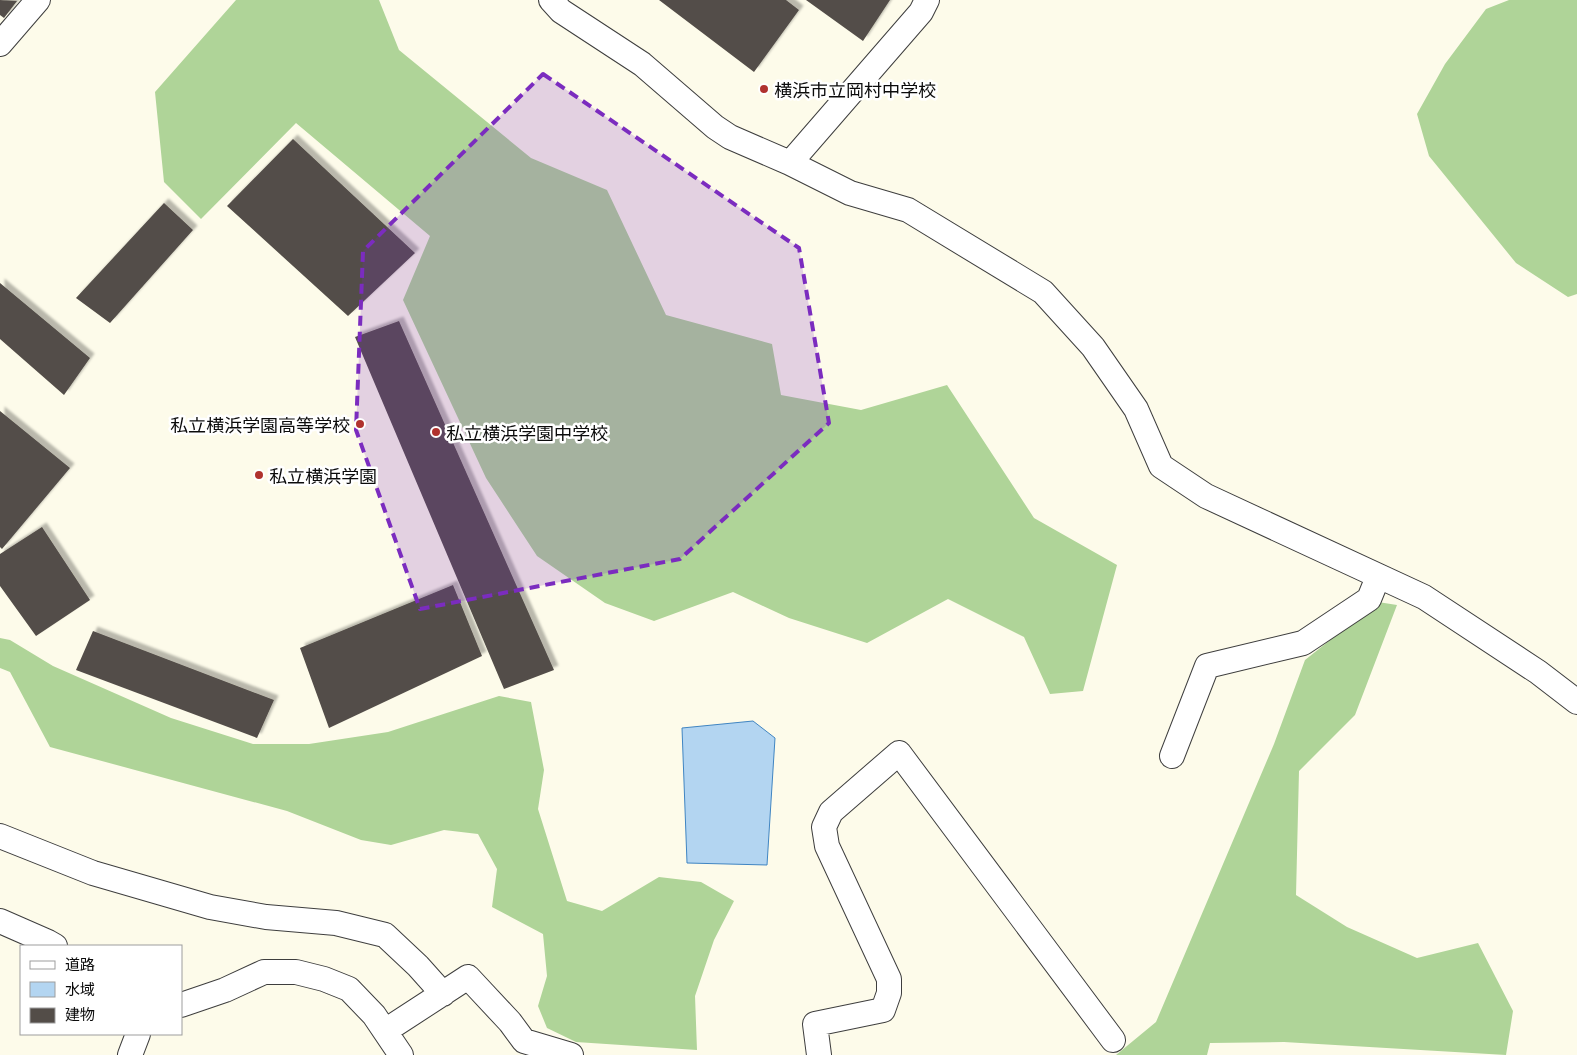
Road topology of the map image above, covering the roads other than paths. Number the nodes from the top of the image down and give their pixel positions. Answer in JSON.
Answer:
{"nodes":[{"id":1,"x":38,"y":0,"type":"edge"},
{"id":2,"x":551,"y":0,"type":"edge"},
{"id":3,"x":927,"y":0,"type":"edge"},
{"id":4,"x":0,"y":44,"type":"edge"},
{"id":5,"x":790,"y":163,"type":"junction"},
{"id":6,"x":1378,"y":577,"type":"junction"},
{"id":7,"x":1577,"y":702,"type":"edge"},
{"id":8,"x":1172,"y":756,"type":"dead end"},
{"id":9,"x":0,"y":836,"type":"edge"},
{"id":10,"x":0,"y":922,"type":"edge"},
{"id":11,"x":53,"y":945,"type":"edge"},
{"id":12,"x":443,"y":994,"type":"junction"},
{"id":13,"x":182,"y":1005,"type":"edge"},
{"id":14,"x":385,"y":1032,"type":"junction"},
{"id":15,"x":138,"y":1035,"type":"edge"},
{"id":16,"x":1113,"y":1040,"type":"dead end"},
{"id":17,"x":130,"y":1055,"type":"edge"},
{"id":18,"x":401,"y":1055,"type":"edge"},
{"id":19,"x":571,"y":1055,"type":"edge"},
{"id":20,"x":819,"y":1055,"type":"edge"}],
"edges":[{"from":1,"to":4,"type":"street"},
{"from":2,"to":5,"type":"street"},
{"from":3,"to":5,"type":"street"},
{"from":5,"to":6,"type":"street"},
{"from":6,"to":7,"type":"street"},
{"from":6,"to":8,"type":"street"},
{"from":9,"to":12,"type":"street"},
{"from":10,"to":11,"type":"street"},
{"from":12,"to":14,"type":"street"},
{"from":12,"to":19,"type":"street"},
{"from":13,"to":14,"type":"street"},
{"from":14,"to":18,"type":"street"},
{"from":15,"to":17,"type":"street"},
{"from":16,"to":20,"type":"street"}]}
